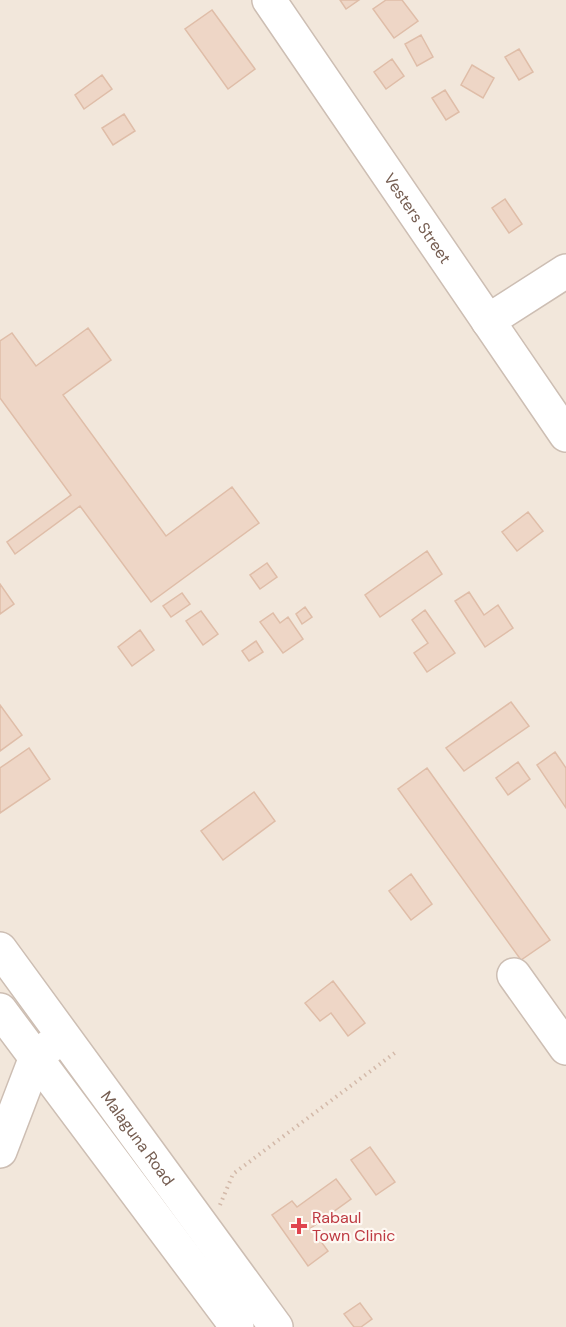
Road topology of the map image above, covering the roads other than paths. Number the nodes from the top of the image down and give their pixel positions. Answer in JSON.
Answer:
{"nodes":[{"id":1,"x":269,"y":0,"type":"edge"},
{"id":2,"x":566,"y":271,"type":"edge"},
{"id":3,"x":488,"y":321,"type":"junction"},
{"id":4,"x":566,"y":435,"type":"edge"},
{"id":5,"x":0,"y":949,"type":"edge"},
{"id":6,"x":514,"y":975,"type":"dead end"},
{"id":7,"x":0,"y":1010,"type":"edge"},
{"id":8,"x":64,"y":1035,"type":"junction"},
{"id":9,"x":566,"y":1048,"type":"edge"},
{"id":10,"x":36,"y":1057,"type":"junction"},
{"id":11,"x":0,"y":1151,"type":"edge"},
{"id":12,"x":237,"y":1327,"type":"edge"},
{"id":13,"x":276,"y":1327,"type":"edge"}],
"edges":[{"from":1,"to":3,"type":"street","name":"Vesters Street"},
{"from":2,"to":3,"type":"street"},
{"from":3,"to":4,"type":"street","name":"Vesters Street"},
{"from":5,"to":8,"type":"street","name":"Malaguna Road"},
{"from":6,"to":9,"type":"street"},
{"from":7,"to":10,"type":"street","name":"Malaguna Road"},
{"from":8,"to":10,"type":"street"},
{"from":8,"to":13,"type":"street","name":"Malaguna Road"},
{"from":10,"to":11,"type":"street"},
{"from":10,"to":12,"type":"street","name":"Malaguna Road"}]}
